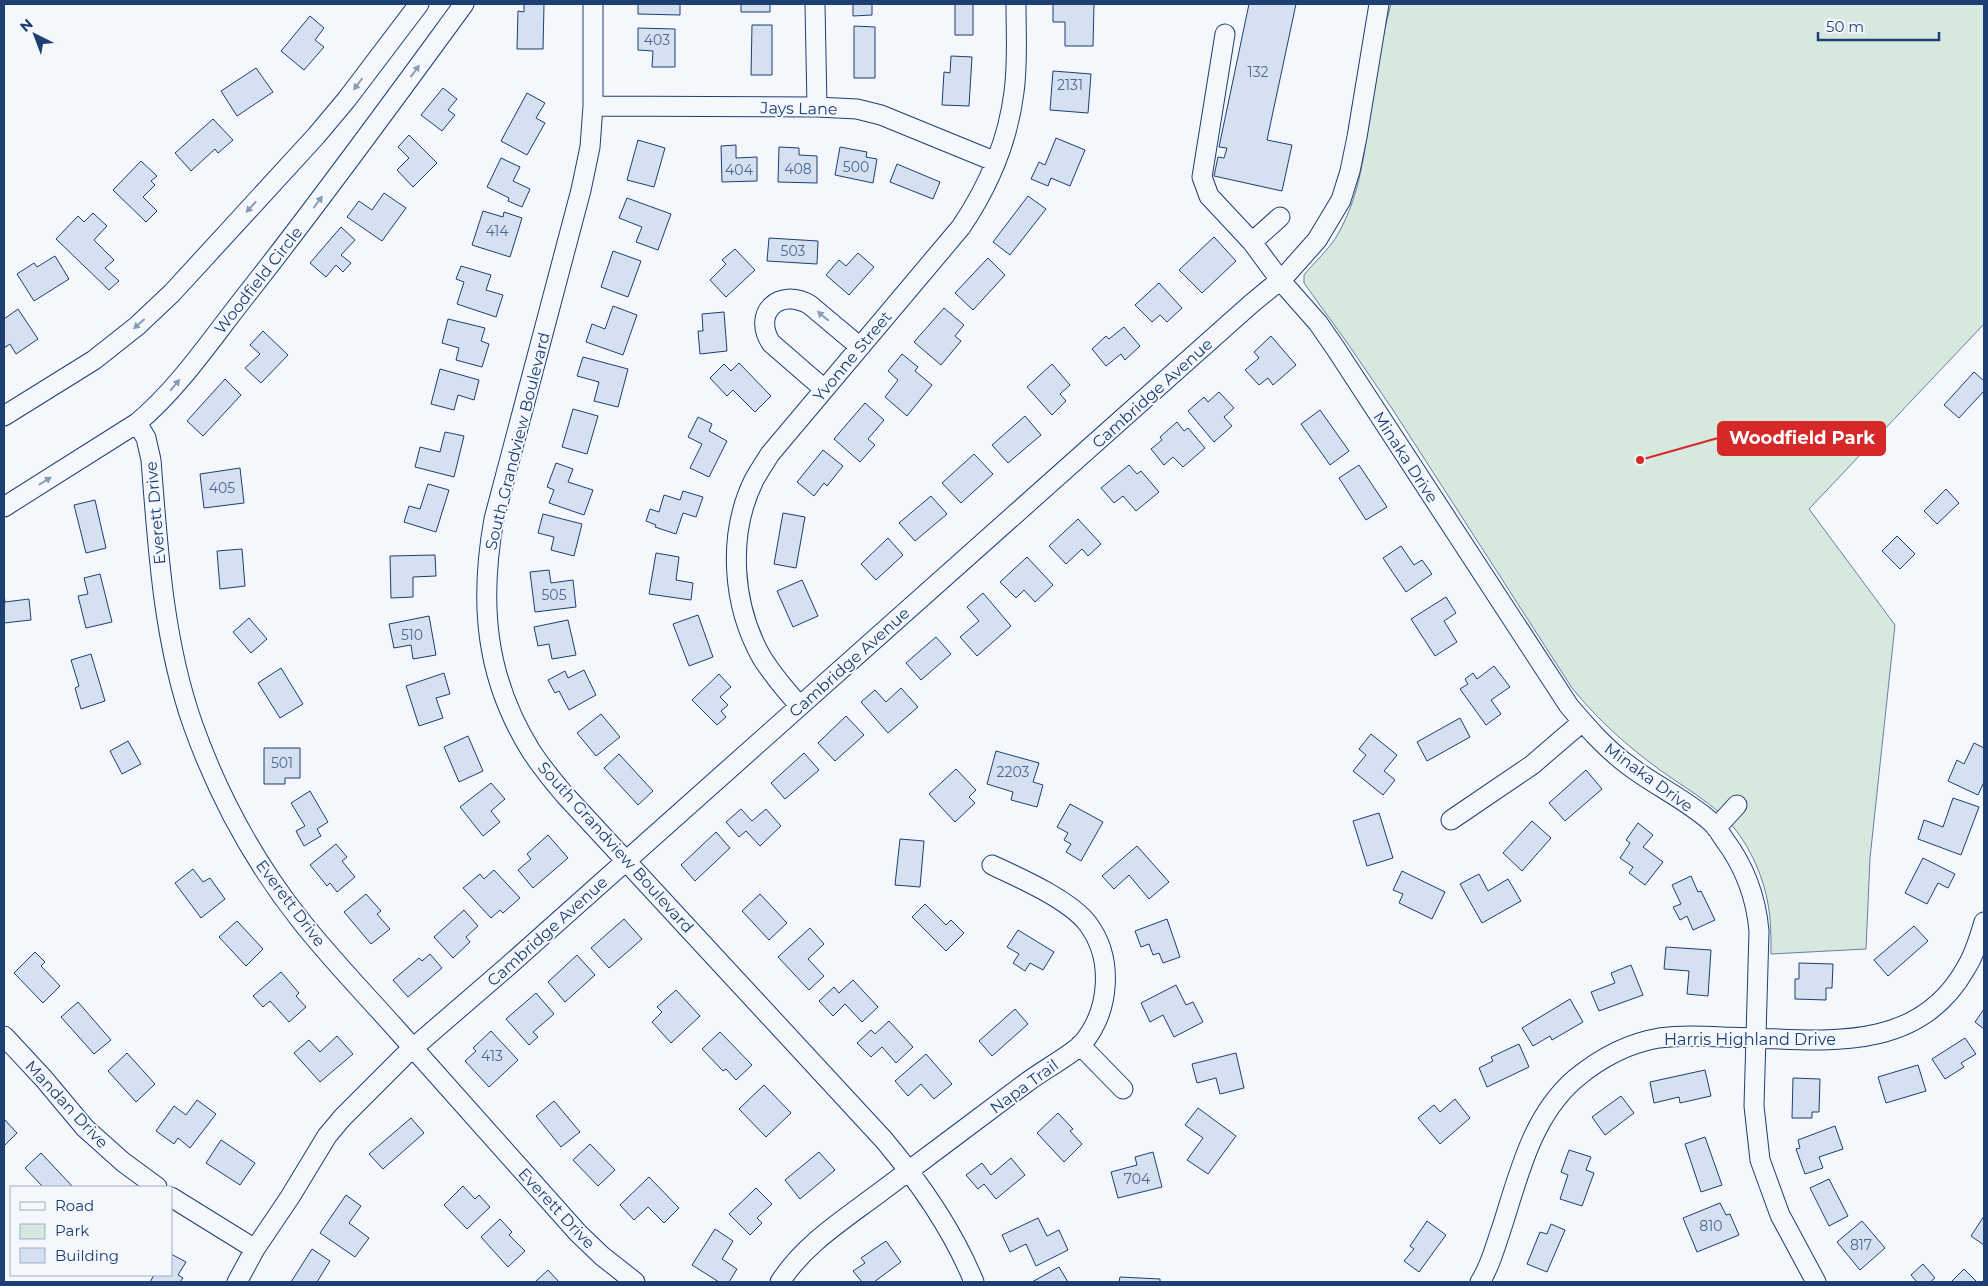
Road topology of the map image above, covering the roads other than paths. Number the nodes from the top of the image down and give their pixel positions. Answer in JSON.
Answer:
{"nodes":[{"id":1,"x":419,"y":4,"type":"edge"},
{"id":2,"x":464,"y":4,"type":"edge"},
{"id":3,"x":593,"y":4,"type":"edge"},
{"id":4,"x":815,"y":4,"type":"edge"},
{"id":5,"x":1016,"y":4,"type":"edge"},
{"id":6,"x":1379,"y":4,"type":"edge"},
{"id":7,"x":1225,"y":34,"type":"dead end"},
{"id":8,"x":593,"y":106,"type":"junction"},
{"id":9,"x":817,"y":107,"type":"junction"},
{"id":10,"x":996,"y":162,"type":"junction"},
{"id":11,"x":1280,"y":217,"type":"dead end"},
{"id":12,"x":1252,"y":242,"type":"junction"},
{"id":13,"x":1280,"y":280,"type":"junction"},
{"id":14,"x":860,"y":347,"type":"junction"},
{"id":15,"x":824,"y":389,"type":"junction"},
{"id":16,"x":4,"y":416,"type":"edge"},
{"id":17,"x":137,"y":423,"type":"junction"},
{"id":18,"x":4,"y":507,"type":"edge"},
{"id":19,"x":800,"y":706,"type":"junction"},
{"id":20,"x":1582,"y":722,"type":"junction"},
{"id":21,"x":1737,"y":805,"type":"dead end"},
{"id":22,"x":1451,"y":820,"type":"dead end"},
{"id":23,"x":1716,"y":828,"type":"junction"},
{"id":24,"x":625,"y":861,"type":"junction"},
{"id":25,"x":992,"y":865,"type":"dead end"},
{"id":26,"x":1984,"y":922,"type":"edge"},
{"id":27,"x":4,"y":1036,"type":"edge"},
{"id":28,"x":1756,"y":1037,"type":"junction"},
{"id":29,"x":1080,"y":1045,"type":"junction"},
{"id":30,"x":414,"y":1048,"type":"junction"},
{"id":31,"x":1123,"y":1089,"type":"dead end"},
{"id":32,"x":909,"y":1170,"type":"junction"},
{"id":33,"x":156,"y":1186,"type":"edge"},
{"id":34,"x":172,"y":1198,"type":"edge"},
{"id":35,"x":255,"y":1248,"type":"junction"},
{"id":36,"x":237,"y":1282,"type":"edge"},
{"id":37,"x":635,"y":1282,"type":"edge"},
{"id":38,"x":780,"y":1282,"type":"edge"},
{"id":39,"x":974,"y":1282,"type":"edge"},
{"id":40,"x":1480,"y":1282,"type":"edge"},
{"id":41,"x":1816,"y":1282,"type":"edge"}],
"edges":[{"from":1,"to":16,"type":"street","one_way":true},
{"from":17,"to":2,"type":"street","name":"Woodfield Circle","one_way":true},
{"from":3,"to":8,"type":"street","name":"South Grandview Boulevard"},
{"from":4,"to":9,"type":"street"},
{"from":5,"to":10,"type":"street","name":"Yvonne Street"},
{"from":6,"to":13,"type":"street","name":"Cambridge Avenue"},
{"from":7,"to":12,"type":"street","name":"Minaka Drive"},
{"from":8,"to":9,"type":"street","name":"Jays Lane"},
{"from":8,"to":24,"type":"street","name":"South Grandview Boulevard"},
{"from":9,"to":10,"type":"street","name":"Jays Lane"},
{"from":10,"to":14,"type":"street","name":"Yvonne Street"},
{"from":11,"to":12,"type":"street"},
{"from":12,"to":13,"type":"street","name":"Minaka Drive"},
{"from":13,"to":19,"type":"street","name":"Cambridge Avenue"},
{"from":13,"to":20,"type":"street","name":"Minaka Drive"},
{"from":14,"to":15,"type":"street","name":"Yvonne Street"},
{"from":14,"to":15,"type":"street","one_way":true},
{"from":15,"to":19,"type":"street","name":"Yvonne Street"},
{"from":18,"to":17,"type":"street","name":"Woodfield Circle","one_way":true},
{"from":17,"to":30,"type":"street","name":"Everett Drive"},
{"from":19,"to":24,"type":"street","name":"Cambridge Avenue"},
{"from":20,"to":22,"type":"street"},
{"from":20,"to":23,"type":"street","name":"Minaka Drive"},
{"from":21,"to":23,"type":"street"},
{"from":23,"to":28,"type":"street","name":"Minaka Drive"},
{"from":24,"to":30,"type":"street","name":"Cambridge Avenue"},
{"from":24,"to":32,"type":"street","name":"South Grandview Boulevard"},
{"from":25,"to":29,"type":"street","name":"Napa Trail"},
{"from":26,"to":28,"type":"street","name":"Harris Highland Drive"},
{"from":27,"to":33,"type":"street","name":"Mandan Drive"},
{"from":28,"to":40,"type":"street","name":"Harris Highland Drive"},
{"from":28,"to":41,"type":"street","name":"Minaka Drive"},
{"from":29,"to":31,"type":"street"},
{"from":29,"to":32,"type":"street","name":"Napa Trail"},
{"from":30,"to":35,"type":"street","name":"Cambridge Avenue"},
{"from":30,"to":37,"type":"street","name":"Everett Drive"},
{"from":32,"to":38,"type":"street","name":"Napa Trail"},
{"from":32,"to":39,"type":"street","name":"South Grandview Boulevard"},
{"from":34,"to":35,"type":"street"},
{"from":35,"to":36,"type":"street","name":"Cambridge Avenue"}]}
